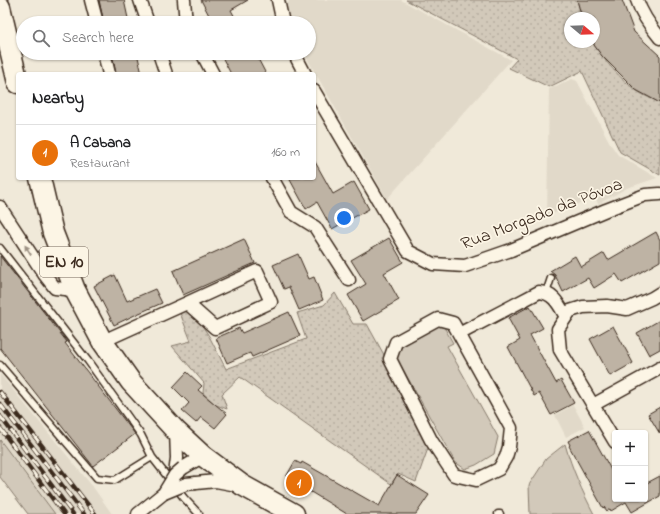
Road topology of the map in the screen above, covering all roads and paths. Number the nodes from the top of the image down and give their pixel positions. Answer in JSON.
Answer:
{"nodes":[{"id":1,"x":91,"y":0,"type":"edge"},
{"id":2,"x":140,"y":0,"type":"edge"},
{"id":3,"x":184,"y":0,"type":"edge"},
{"id":4,"x":278,"y":0,"type":"edge"},
{"id":5,"x":637,"y":0,"type":"edge"},
{"id":6,"x":0,"y":7,"type":"edge"},
{"id":7,"x":95,"y":16,"type":"edge"},
{"id":8,"x":146,"y":16,"type":"edge"},
{"id":9,"x":185,"y":16,"type":"edge"},
{"id":10,"x":281,"y":16,"type":"edge"},
{"id":11,"x":660,"y":38,"type":"edge"},
{"id":12,"x":106,"y":60,"type":"edge"},
{"id":13,"x":161,"y":60,"type":"edge"},
{"id":14,"x":206,"y":60,"type":"edge"},
{"id":15,"x":297,"y":60,"type":"edge"},
{"id":16,"x":109,"y":72,"type":"edge"},
{"id":17,"x":165,"y":72,"type":"edge"},
{"id":18,"x":213,"y":72,"type":"edge"},
{"id":19,"x":303,"y":72,"type":"edge"},
{"id":20,"x":16,"y":75,"type":"edge"},
{"id":21,"x":316,"y":94,"type":"edge"},
{"id":22,"x":40,"y":180,"type":"edge"},
{"id":23,"x":273,"y":180,"type":"edge"},
{"id":24,"x":660,"y":194,"type":"edge"},
{"id":25,"x":0,"y":207,"type":"edge"},
{"id":26,"x":0,"y":248,"type":"edge"},
{"id":27,"x":551,"y":278,"type":"dead end"},
{"id":28,"x":349,"y":280,"type":"dead end"},
{"id":29,"x":75,"y":290,"type":"junction"},
{"id":30,"x":546,"y":293,"type":"junction"},
{"id":31,"x":660,"y":293,"type":"edge"},
{"id":32,"x":188,"y":303,"type":"junction"},
{"id":33,"x":566,"y":317,"type":"junction"},
{"id":34,"x":459,"y":334,"type":"junction"},
{"id":35,"x":102,"y":341,"type":"junction"},
{"id":36,"x":0,"y":365,"type":"edge"},
{"id":37,"x":660,"y":368,"type":"edge"},
{"id":38,"x":593,"y":405,"type":"junction"},
{"id":39,"x":176,"y":432,"type":"junction"},
{"id":40,"x":612,"y":437,"type":"edge"},
{"id":41,"x":203,"y":456,"type":"junction"},
{"id":42,"x":152,"y":457,"type":"junction"},
{"id":43,"x":179,"y":467,"type":"junction"},
{"id":44,"x":242,"y":485,"type":"junction"},
{"id":45,"x":164,"y":493,"type":"junction"},
{"id":46,"x":138,"y":514,"type":"edge"},
{"id":47,"x":199,"y":514,"type":"edge"},
{"id":48,"x":294,"y":514,"type":"edge"}],
"edges":[{"from":1,"to":7,"type":"street"},
{"from":2,"to":8,"type":"street"},
{"from":3,"to":9,"type":"street"},
{"from":4,"to":10,"type":"street"},
{"from":5,"to":11,"type":"street"},
{"from":6,"to":20,"type":"main road"},
{"from":12,"to":16,"type":"street"},
{"from":13,"to":17,"type":"street"},
{"from":14,"to":18,"type":"street"},
{"from":15,"to":19,"type":"street"},
{"from":21,"to":24,"type":"street","name":"Rua Morgado da Póvoa"},
{"from":22,"to":29,"type":"main road","number":"EN 10"},
{"from":23,"to":28,"type":"street"},
{"from":29,"to":25,"type":"street","one_way":true},
{"from":26,"to":42,"type":"lane"},
{"from":27,"to":30,"type":"lane"},
{"from":29,"to":35,"type":"main road","number":"EN 10"},
{"from":30,"to":33,"type":"street"},
{"from":30,"to":34,"type":"street"},
{"from":31,"to":33,"type":"street"},
{"from":32,"to":32,"type":"street"},
{"from":32,"to":35,"type":"street"},
{"from":33,"to":38,"type":"street"},
{"from":34,"to":34,"type":"street"},
{"from":35,"to":39,"type":"main road","number":"EN 10"},
{"from":36,"to":42,"type":"lane"},
{"from":37,"to":38,"type":"street"},
{"from":38,"to":40,"type":"street"},
{"from":39,"to":41,"type":"main road","number":"EN 10"},
{"from":39,"to":43,"type":"street"},
{"from":41,"to":43,"type":"street"},
{"from":41,"to":44,"type":"main road","number":"EN 10"},
{"from":42,"to":47,"type":"lane"},
{"from":43,"to":45,"type":"street","bridge":true},
{"from":44,"to":45,"type":"street","bridge":true},
{"from":44,"to":48,"type":"main road","number":"EN 10"},
{"from":45,"to":46,"type":"street"}]}
